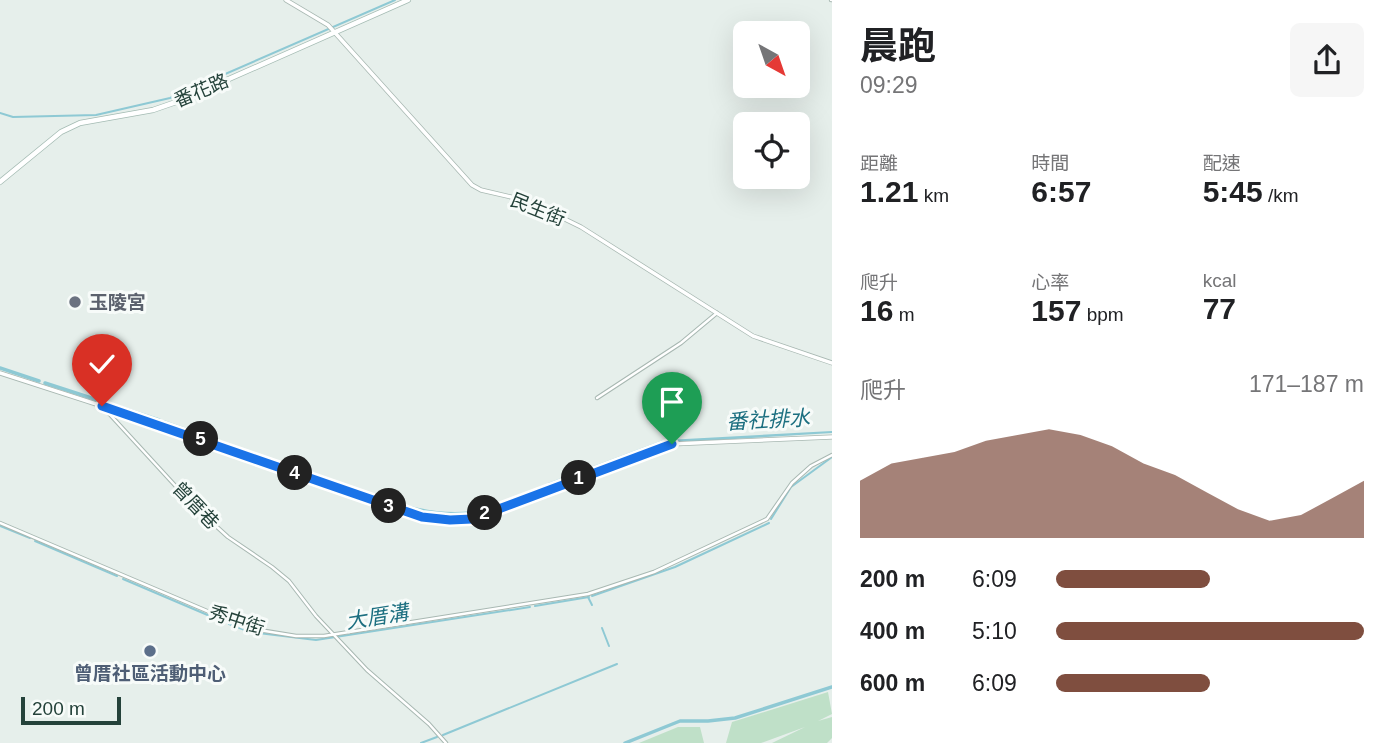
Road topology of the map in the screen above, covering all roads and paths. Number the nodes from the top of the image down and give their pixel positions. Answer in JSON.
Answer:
{"nodes":[{"id":1,"x":286,"y":0,"type":"edge"},
{"id":2,"x":408,"y":0,"type":"edge"},
{"id":3,"x":334,"y":32,"type":"junction"},
{"id":4,"x":0,"y":182,"type":"edge"},
{"id":5,"x":718,"y":313,"type":"junction"},
{"id":6,"x":832,"y":363,"type":"edge"},
{"id":7,"x":0,"y":373,"type":"edge"},
{"id":8,"x":597,"y":398,"type":"dead end"},
{"id":9,"x":102,"y":406,"type":"junction"},
{"id":10,"x":832,"y":437,"type":"edge"},
{"id":11,"x":664,"y":438,"type":"dead end"},
{"id":12,"x":666,"y":446,"type":"junction"},
{"id":13,"x":832,"y":455,"type":"edge"},
{"id":14,"x":0,"y":523,"type":"edge"},
{"id":15,"x":335,"y":636,"type":"junction"},
{"id":16,"x":446,"y":743,"type":"edge"}],
"edges":[{"from":1,"to":3,"type":"street","name":"民生街"},
{"from":2,"to":3,"type":"main road","name":"番花路"},
{"from":3,"to":4,"type":"main road","name":"番花路"},
{"from":3,"to":5,"type":"street","name":"民生街"},
{"from":5,"to":6,"type":"street","name":"民生街"},
{"from":5,"to":8,"type":"street"},
{"from":7,"to":9,"type":"street"},
{"from":9,"to":12,"type":"street"},
{"from":9,"to":15,"type":"street","name":"曾厝巷"},
{"from":10,"to":12,"type":"street"},
{"from":11,"to":12,"type":"street"},
{"from":13,"to":15,"type":"street","name":"秀中街"},
{"from":14,"to":15,"type":"street","name":"秀中街"},
{"from":15,"to":16,"type":"street"}]}
